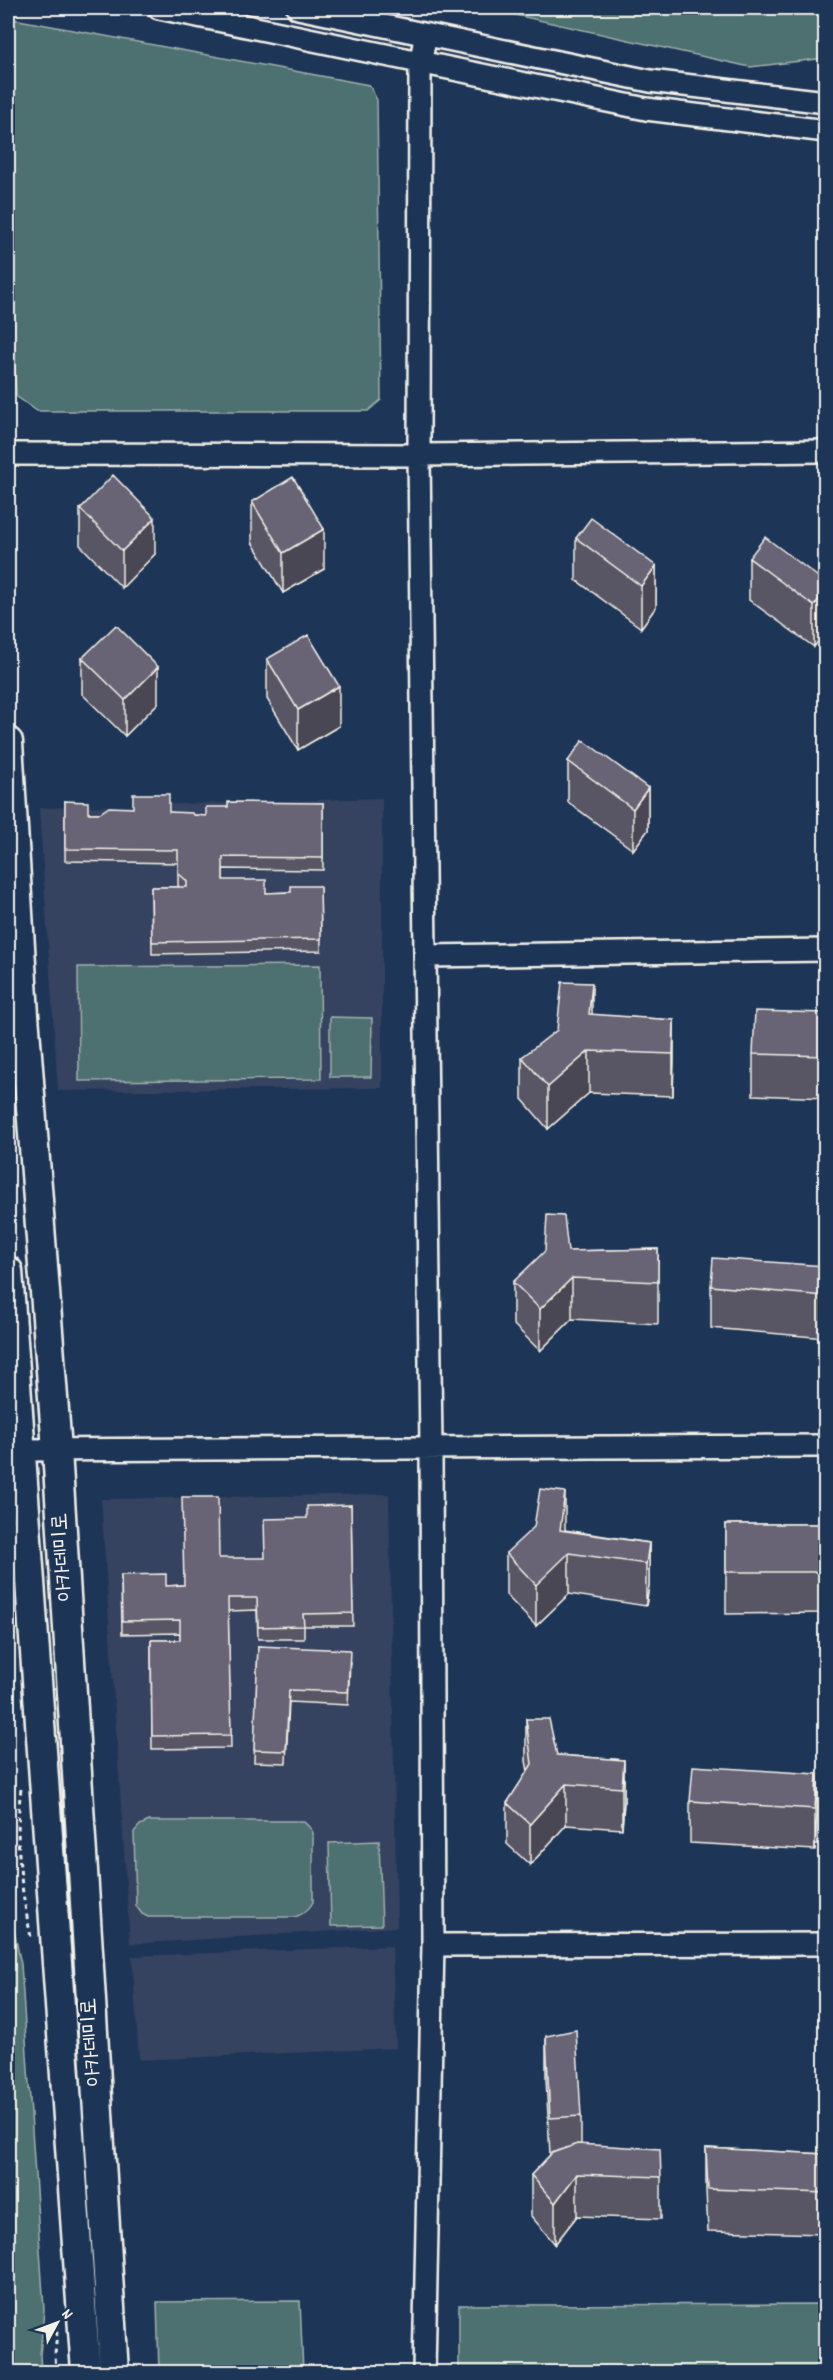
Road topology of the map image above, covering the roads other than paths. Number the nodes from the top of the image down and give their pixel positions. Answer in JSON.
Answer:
{"nodes":[{"id":1,"x":159,"y":8,"type":"edge"},
{"id":2,"x":298,"y":8,"type":"edge"},
{"id":3,"x":426,"y":34,"type":"junction"},
{"id":4,"x":420,"y":63,"type":"junction"},
{"id":5,"x":825,"y":102,"type":"edge"},
{"id":6,"x":825,"y":131,"type":"edge"},
{"id":7,"x":825,"y":451,"type":"edge"},
{"id":8,"x":8,"y":454,"type":"edge"},
{"id":9,"x":420,"y":455,"type":"junction"},
{"id":10,"x":8,"y":742,"type":"edge"},
{"id":11,"x":825,"y":950,"type":"edge"},
{"id":12,"x":426,"y":956,"type":"junction"},
{"id":13,"x":8,"y":1271,"type":"edge"},
{"id":14,"x":825,"y":1446,"type":"edge"},
{"id":15,"x":431,"y":1448,"type":"junction"},
{"id":16,"x":20,"y":1450,"type":"junction"},
{"id":17,"x":57,"y":1450,"type":"junction"},
{"id":18,"x":825,"y":1944,"type":"edge"},
{"id":19,"x":433,"y":1945,"type":"junction"},
{"id":20,"x":86,"y":2373,"type":"edge"},
{"id":21,"x":114,"y":2373,"type":"edge"},
{"id":22,"x":424,"y":2373,"type":"edge"}],
"edges":[{"from":1,"to":4,"type":"street"},
{"from":2,"to":3,"type":"street"},
{"from":3,"to":4,"type":"street"},
{"from":3,"to":5,"type":"street"},
{"from":4,"to":6,"type":"street"},
{"from":4,"to":9,"type":"street"},
{"from":7,"to":9,"type":"street"},
{"from":8,"to":9,"type":"street"},
{"from":9,"to":12,"type":"street"},
{"from":10,"to":17,"type":"main road","name":"아카데미로"},
{"from":11,"to":12,"type":"street"},
{"from":12,"to":15,"type":"street"},
{"from":13,"to":16,"type":"main road","name":"아카데미로"},
{"from":14,"to":15,"type":"street"},
{"from":15,"to":17,"type":"street"},
{"from":15,"to":19,"type":"street"},
{"from":16,"to":17,"type":"street"},
{"from":16,"to":20,"type":"main road","name":"아카데미로"},
{"from":17,"to":21,"type":"main road","name":"아카데미로"},
{"from":18,"to":19,"type":"street"},
{"from":19,"to":22,"type":"street"}]}
